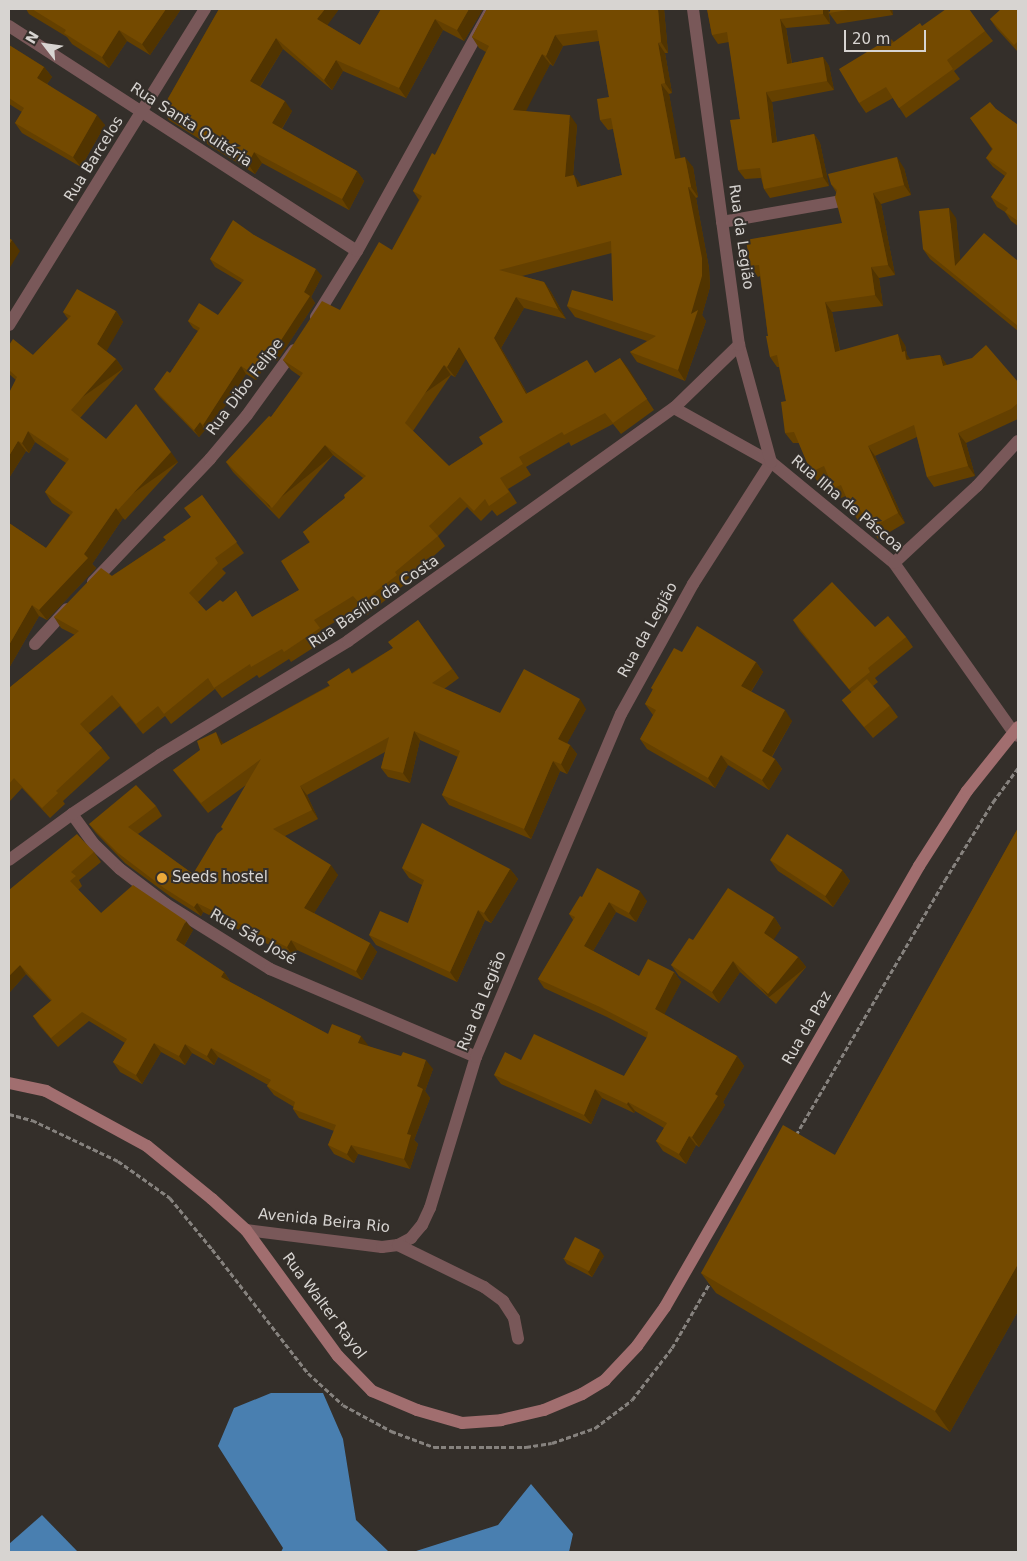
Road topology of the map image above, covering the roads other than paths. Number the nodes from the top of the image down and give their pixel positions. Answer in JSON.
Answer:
{"nodes":[{"id":1,"x":205,"y":9,"type":"edge"},
{"id":2,"x":491,"y":9,"type":"edge"},
{"id":3,"x":693,"y":9,"type":"edge"},
{"id":4,"x":9,"y":26,"type":"edge"},
{"id":5,"x":142,"y":113,"type":"junction"},
{"id":6,"x":836,"y":202,"type":"edge"},
{"id":7,"x":722,"y":222,"type":"junction"},
{"id":8,"x":357,"y":251,"type":"junction"},
{"id":9,"x":311,"y":324,"type":"edge"},
{"id":10,"x":9,"y":325,"type":"edge"},
{"id":11,"x":301,"y":340,"type":"edge"},
{"id":12,"x":739,"y":345,"type":"junction"},
{"id":13,"x":674,"y":408,"type":"junction"},
{"id":14,"x":1018,"y":441,"type":"edge"},
{"id":15,"x":771,"y":462,"type":"junction"},
{"id":16,"x":894,"y":563,"type":"junction"},
{"id":17,"x":35,"y":644,"type":"dead end"},
{"id":18,"x":1016,"y":732,"type":"edge"},
{"id":19,"x":72,"y":814,"type":"junction"},
{"id":20,"x":9,"y":860,"type":"edge"},
{"id":21,"x":476,"y":1057,"type":"junction"},
{"id":22,"x":9,"y":1083,"type":"edge"},
{"id":23,"x":246,"y":1230,"type":"junction"},
{"id":24,"x":398,"y":1245,"type":"junction"},
{"id":25,"x":518,"y":1339,"type":"dead end"},
{"id":26,"x":637,"y":1346,"type":"joint"}],
"edges":[{"from":1,"to":5,"type":"street","name":"Rua Barcelos"},
{"from":2,"to":8,"type":"street"},
{"from":3,"to":7,"type":"street","name":"Rua da Legião"},
{"from":4,"to":5,"type":"street","name":"Rua Santa Quitéria"},
{"from":5,"to":8,"type":"street","name":"Rua Santa Quitéria"},
{"from":5,"to":10,"type":"street","name":"Rua Barcelos"},
{"from":6,"to":7,"type":"street"},
{"from":7,"to":12,"type":"street","name":"Rua da Legião"},
{"from":8,"to":9,"type":"street"},
{"from":11,"to":17,"type":"street","name":"Rua Dibo Felipe"},
{"from":12,"to":13,"type":"street","name":"Rua Basílio da Costa"},
{"from":12,"to":15,"type":"street","name":"Rua da Legião"},
{"from":13,"to":15,"type":"street","name":"Rua Ilha de Páscoa"},
{"from":13,"to":19,"type":"street","name":"Rua Basílio da Costa"},
{"from":14,"to":16,"type":"street"},
{"from":15,"to":16,"type":"street","name":"Rua Ilha de Páscoa"},
{"from":15,"to":21,"type":"street","name":"Rua da Legião"},
{"from":16,"to":18,"type":"street","name":"Rua Ilha de Páscoa"},
{"from":18,"to":26,"type":"street","name":"Rua da Paz"},
{"from":19,"to":20,"type":"street","name":"Rua Basílio da Costa"},
{"from":19,"to":21,"type":"street","name":"Rua São José"},
{"from":21,"to":24,"type":"street","name":"Rua da Legião"},
{"from":22,"to":23,"type":"street","name":"Rua Walter Rayol"},
{"from":23,"to":24,"type":"street","name":"Avenida Beira Rio"},
{"from":23,"to":26,"type":"street","name":"Rua Walter Rayol"},
{"from":24,"to":25,"type":"street"}]}
